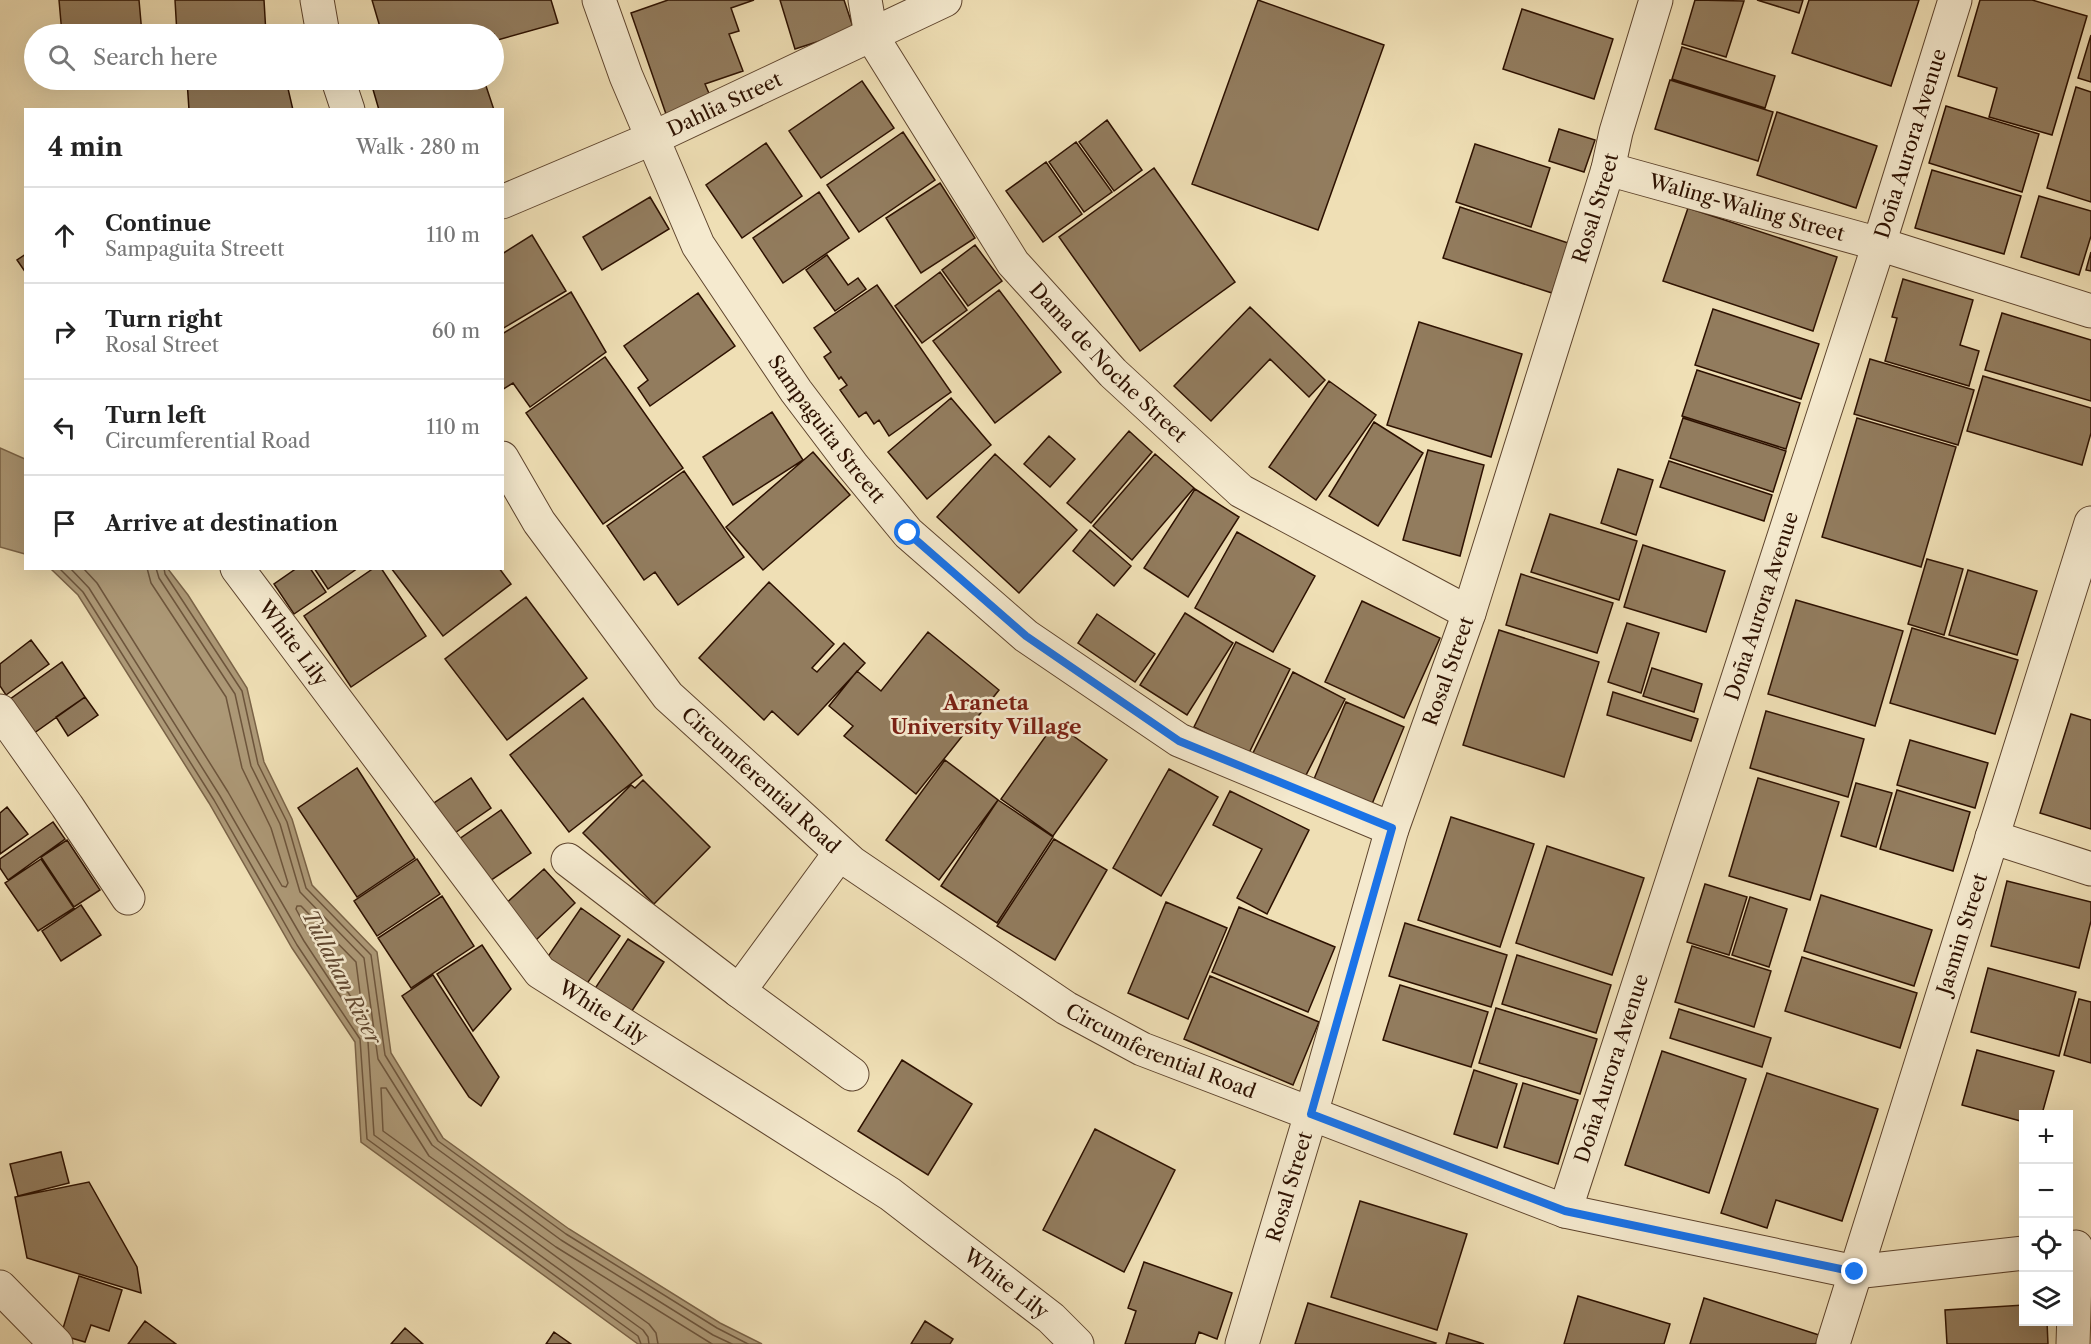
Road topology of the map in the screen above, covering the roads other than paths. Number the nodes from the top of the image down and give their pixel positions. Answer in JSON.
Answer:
{"nodes":[{"id":1,"x":316,"y":0,"type":"edge"},
{"id":2,"x":599,"y":0,"type":"edge"},
{"id":3,"x":865,"y":0,"type":"edge"},
{"id":4,"x":945,"y":0,"type":"edge"},
{"id":5,"x":1656,"y":0,"type":"edge"},
{"id":6,"x":1954,"y":0,"type":"edge"},
{"id":7,"x":321,"y":24,"type":"edge"},
{"id":8,"x":871,"y":35,"type":"junction"},
{"id":9,"x":341,"y":90,"type":"edge"},
{"id":10,"x":347,"y":108,"type":"edge"},
{"id":11,"x":653,"y":138,"type":"junction"},
{"id":12,"x":1608,"y":169,"type":"junction"},
{"id":13,"x":504,"y":201,"type":"edge"},
{"id":14,"x":1879,"y":244,"type":"junction"},
{"id":15,"x":2091,"y":311,"type":"edge"},
{"id":16,"x":504,"y":461,"type":"edge"},
{"id":17,"x":2091,"y":523,"type":"edge"},
{"id":18,"x":238,"y":570,"type":"edge"},
{"id":19,"x":1469,"y":613,"type":"junction"},
{"id":20,"x":0,"y":711,"type":"edge"},
{"id":21,"x":1392,"y":828,"type":"junction"},
{"id":22,"x":1992,"y":837,"type":"junction"},
{"id":23,"x":840,"y":852,"type":"junction"},
{"id":24,"x":568,"y":860,"type":"dead end"},
{"id":25,"x":2091,"y":869,"type":"edge"},
{"id":26,"x":128,"y":898,"type":"dead end"},
{"id":27,"x":739,"y":991,"type":"junction"},
{"id":28,"x":852,"y":1074,"type":"dead end"},
{"id":29,"x":1311,"y":1114,"type":"junction"},
{"id":30,"x":1565,"y":1211,"type":"junction"},
{"id":31,"x":2079,"y":1248,"type":"edge"},
{"id":32,"x":2019,"y":1254,"type":"edge"},
{"id":33,"x":1855,"y":1272,"type":"junction"},
{"id":34,"x":0,"y":1287,"type":"edge"},
{"id":35,"x":56,"y":1344,"type":"edge"},
{"id":36,"x":1077,"y":1344,"type":"edge"},
{"id":37,"x":1242,"y":1344,"type":"edge"},
{"id":38,"x":1833,"y":1344,"type":"edge"},
{"id":39,"x":2073,"y":1344,"type":"edge"}],
"edges":[{"from":1,"to":7,"type":"street"},
{"from":2,"to":11,"type":"street","name":"Sampaguita Streett"},
{"from":3,"to":8,"type":"street","name":"Dama de Noche Street"},
{"from":4,"to":8,"type":"street","name":"Dahlia Street"},
{"from":5,"to":12,"type":"street","name":"Rosal Street"},
{"from":6,"to":14,"type":"street","name":"Doña Aurora Avenue"},
{"from":8,"to":11,"type":"street","name":"Dahlia Street"},
{"from":8,"to":19,"type":"street","name":"Dama de Noche Street"},
{"from":9,"to":10,"type":"street"},
{"from":11,"to":13,"type":"street","name":"Dahlia Street"},
{"from":11,"to":21,"type":"street","name":"Sampaguita Streett"},
{"from":12,"to":14,"type":"street","name":"Waling-Waling Street"},
{"from":12,"to":19,"type":"street","name":"Rosal Street"},
{"from":14,"to":15,"type":"street","name":"Waling-Waling Street"},
{"from":14,"to":30,"type":"street","name":"Doña Aurora Avenue"},
{"from":16,"to":23,"type":"street","name":"Circumferential Road"},
{"from":17,"to":22,"type":"street","name":"Jasmin Street"},
{"from":18,"to":36,"type":"street","name":"White Lily"},
{"from":19,"to":21,"type":"street","name":"Rosal Street"},
{"from":20,"to":26,"type":"street"},
{"from":21,"to":29,"type":"street","name":"Rosal Street"},
{"from":22,"to":25,"type":"street"},
{"from":22,"to":33,"type":"street","name":"Jasmin Street"},
{"from":23,"to":27,"type":"street"},
{"from":23,"to":29,"type":"street","name":"Circumferential Road"},
{"from":24,"to":27,"type":"street"},
{"from":27,"to":28,"type":"street"},
{"from":29,"to":30,"type":"street","name":"Circumferential Road"},
{"from":29,"to":37,"type":"street","name":"Rosal Street"},
{"from":30,"to":33,"type":"street","name":"Circumferential Road"},
{"from":31,"to":39,"type":"street"},
{"from":32,"to":33,"type":"street","name":"Circumferential Road"},
{"from":33,"to":38,"type":"street","name":"Jasmin Street"},
{"from":34,"to":35,"type":"street"}]}
